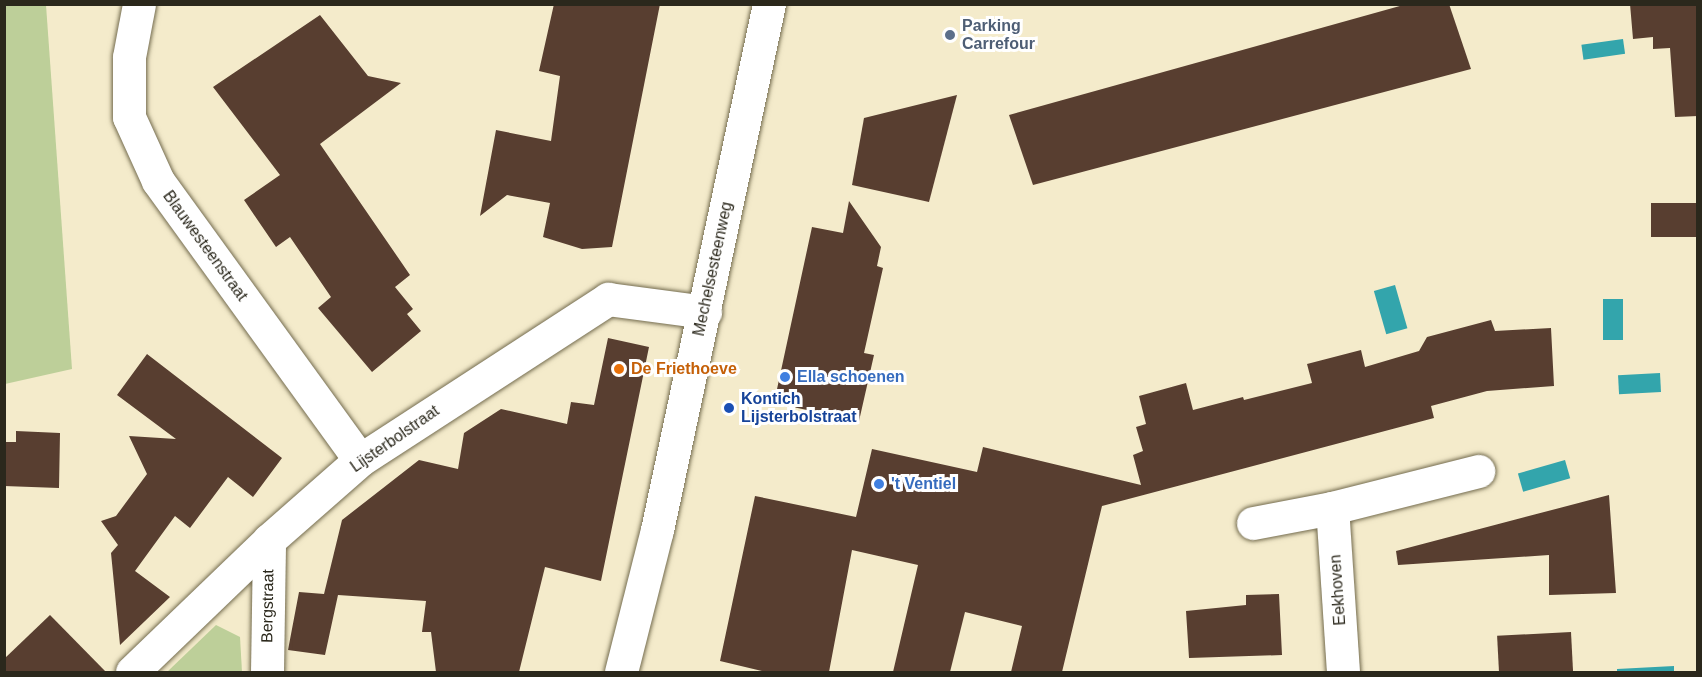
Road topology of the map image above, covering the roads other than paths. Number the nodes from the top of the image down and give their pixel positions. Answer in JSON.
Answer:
{"nodes":[{"id":1,"x":139,"y":4,"type":"edge"},
{"id":2,"x":769,"y":4,"type":"edge"},
{"id":3,"x":705,"y":312,"type":"junction"},
{"id":4,"x":360,"y":460,"type":"junction"},
{"id":5,"x":1478,"y":471,"type":"dead end"},
{"id":6,"x":1332,"y":508,"type":"junction"},
{"id":7,"x":1253,"y":523,"type":"dead end"},
{"id":8,"x":269,"y":540,"type":"junction"},
{"id":9,"x":132,"y":672,"type":"edge"},
{"id":10,"x":267,"y":672,"type":"edge"},
{"id":11,"x":621,"y":672,"type":"edge"},
{"id":12,"x":1343,"y":672,"type":"edge"}],
"edges":[{"from":1,"to":4,"type":"street","name":"Blauwesteenstraat"},
{"from":2,"to":3,"type":"street","name":"Mechelsesteenweg"},
{"from":3,"to":4,"type":"street","name":"Lijsterbolstraat"},
{"from":3,"to":11,"type":"street","name":"Mechelsesteenweg"},
{"from":4,"to":8,"type":"street","name":"Lijsterbolstraat"},
{"from":5,"to":6,"type":"street"},
{"from":6,"to":7,"type":"street"},
{"from":6,"to":12,"type":"street","name":"Eekhoven"},
{"from":8,"to":9,"type":"street","name":"Lijsterbolstraat"},
{"from":8,"to":10,"type":"street","name":"Bergstraat"}]}
